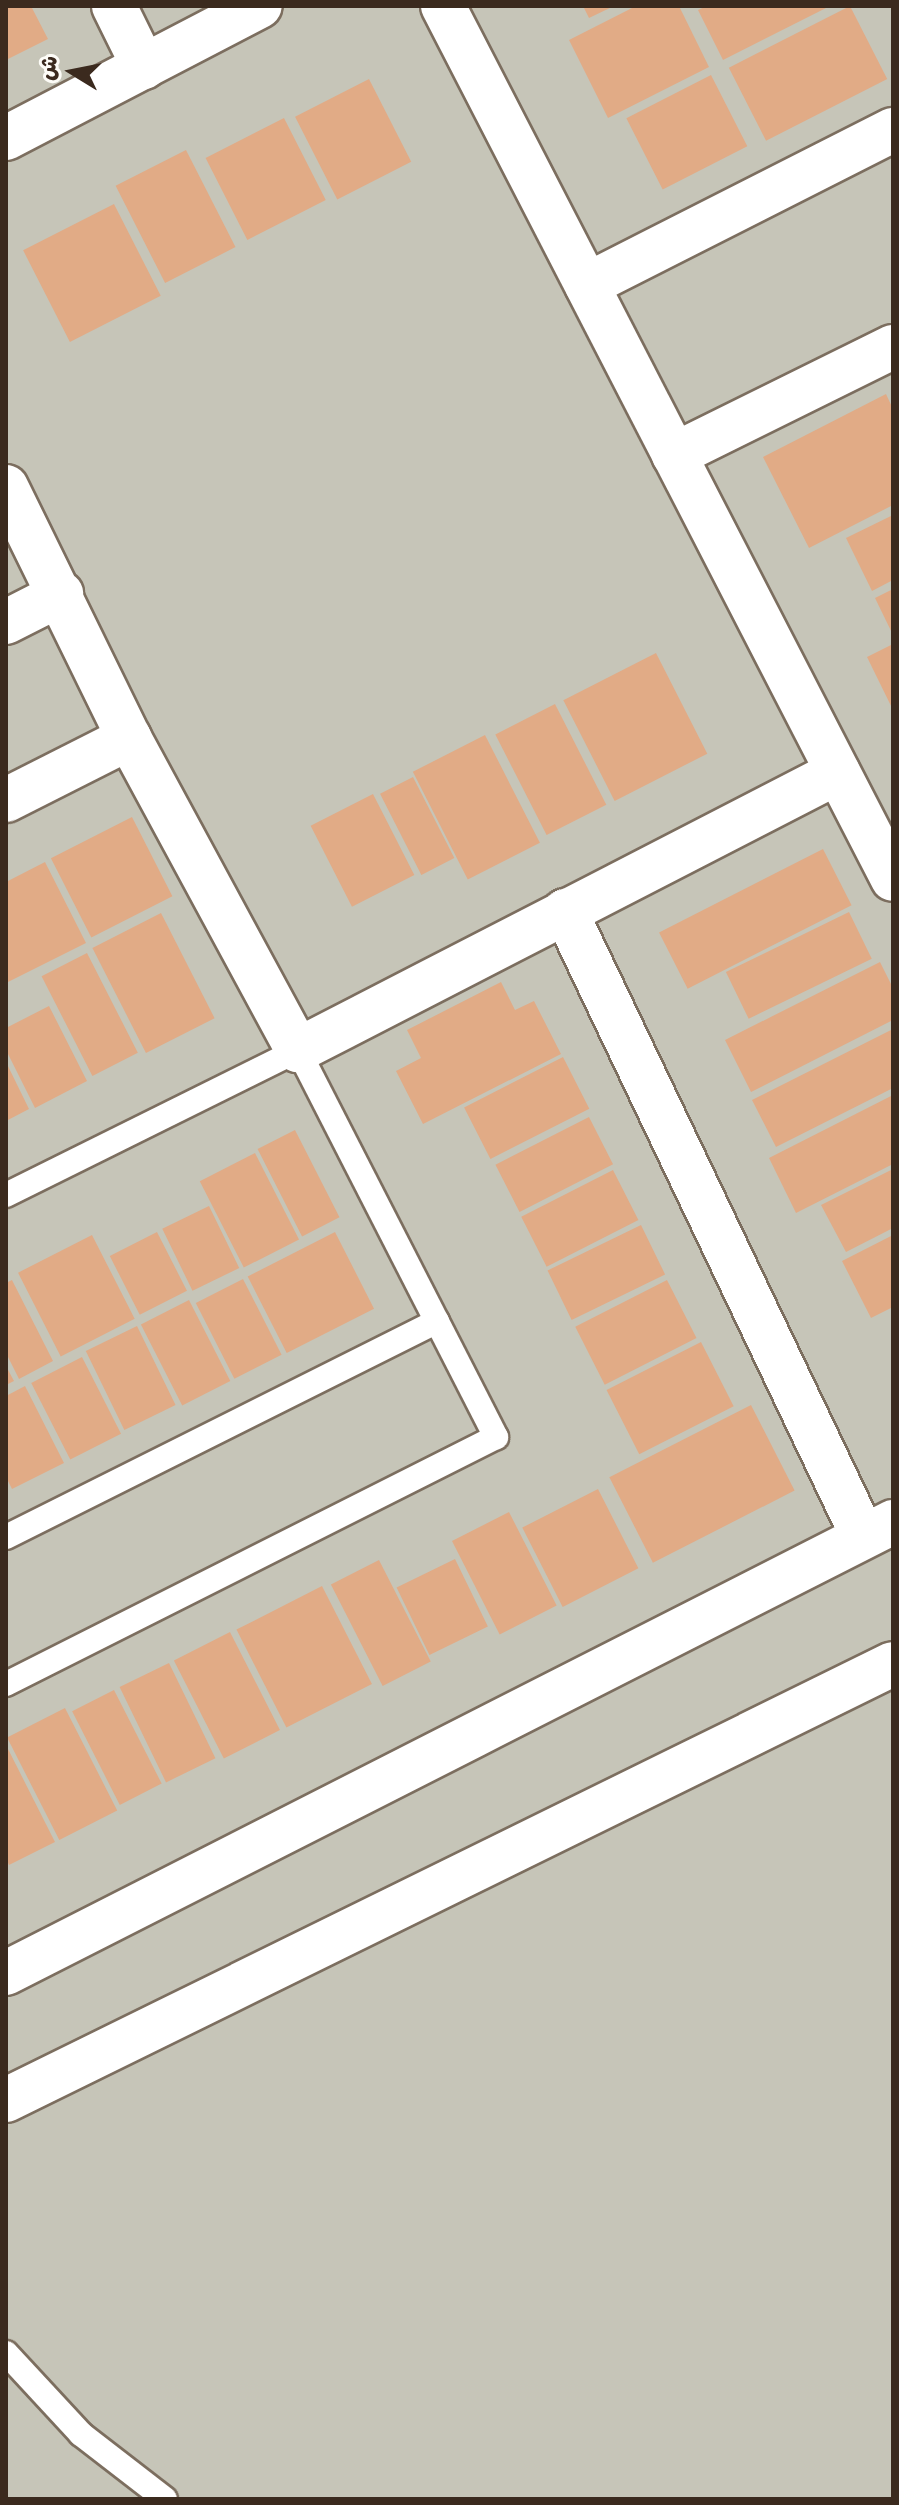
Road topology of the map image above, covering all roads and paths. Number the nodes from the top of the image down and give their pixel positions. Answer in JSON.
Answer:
{"nodes":[{"id":1,"x":114,"y":6,"type":"edge"},
{"id":2,"x":260,"y":6,"type":"edge"},
{"id":3,"x":443,"y":6,"type":"edge"},
{"id":4,"x":144,"y":67,"type":"junction"},
{"id":5,"x":893,"y":130,"type":"edge"},
{"id":6,"x":6,"y":138,"type":"edge"},
{"id":7,"x":587,"y":285,"type":"junction"},
{"id":8,"x":893,"y":347,"type":"edge"},
{"id":9,"x":674,"y":455,"type":"junction"},
{"id":10,"x":6,"y":487,"type":"edge"},
{"id":11,"x":61,"y":594,"type":"junction"},
{"id":12,"x":6,"y":622,"type":"edge"},
{"id":13,"x":129,"y":738,"type":"junction"},
{"id":14,"x":838,"y":772,"type":"junction"},
{"id":15,"x":6,"y":800,"type":"edge"},
{"id":16,"x":893,"y":879,"type":"edge"},
{"id":17,"x":565,"y":911,"type":"junction"},
{"id":18,"x":298,"y":1050,"type":"junction"},
{"id":19,"x":6,"y":1195,"type":"edge"},
{"id":20,"x":437,"y":1321,"type":"junction"},
{"id":21,"x":878,"y":1529,"type":"edge"},
{"id":22,"x":6,"y":1537,"type":"edge"},
{"id":23,"x":893,"y":1664,"type":"edge"},
{"id":24,"x":6,"y":1684,"type":"edge"},
{"id":25,"x":6,"y":1973,"type":"edge"},
{"id":26,"x":6,"y":2100,"type":"edge"},
{"id":27,"x":6,"y":2353,"type":"edge"},
{"id":28,"x":165,"y":2499,"type":"edge"}],
"edges":[{"from":1,"to":4,"type":"street"},
{"from":2,"to":4,"type":"street"},
{"from":3,"to":7,"type":"street"},
{"from":4,"to":6,"type":"street"},
{"from":5,"to":7,"type":"street"},
{"from":7,"to":9,"type":"street"},
{"from":8,"to":9,"type":"street"},
{"from":9,"to":14,"type":"street"},
{"from":10,"to":11,"type":"street"},
{"from":11,"to":12,"type":"street"},
{"from":11,"to":13,"type":"street"},
{"from":13,"to":15,"type":"street"},
{"from":13,"to":18,"type":"street"},
{"from":14,"to":16,"type":"street"},
{"from":14,"to":17,"type":"street"},
{"from":17,"to":18,"type":"street"},
{"from":17,"to":21,"type":"street"},
{"from":18,"to":19,"type":"lane"},
{"from":18,"to":20,"type":"lane"},
{"from":20,"to":22,"type":"lane"},
{"from":20,"to":24,"type":"lane"},
{"from":21,"to":25,"type":"street"},
{"from":23,"to":26,"type":"street"},
{"from":27,"to":28,"type":"lane"}]}
